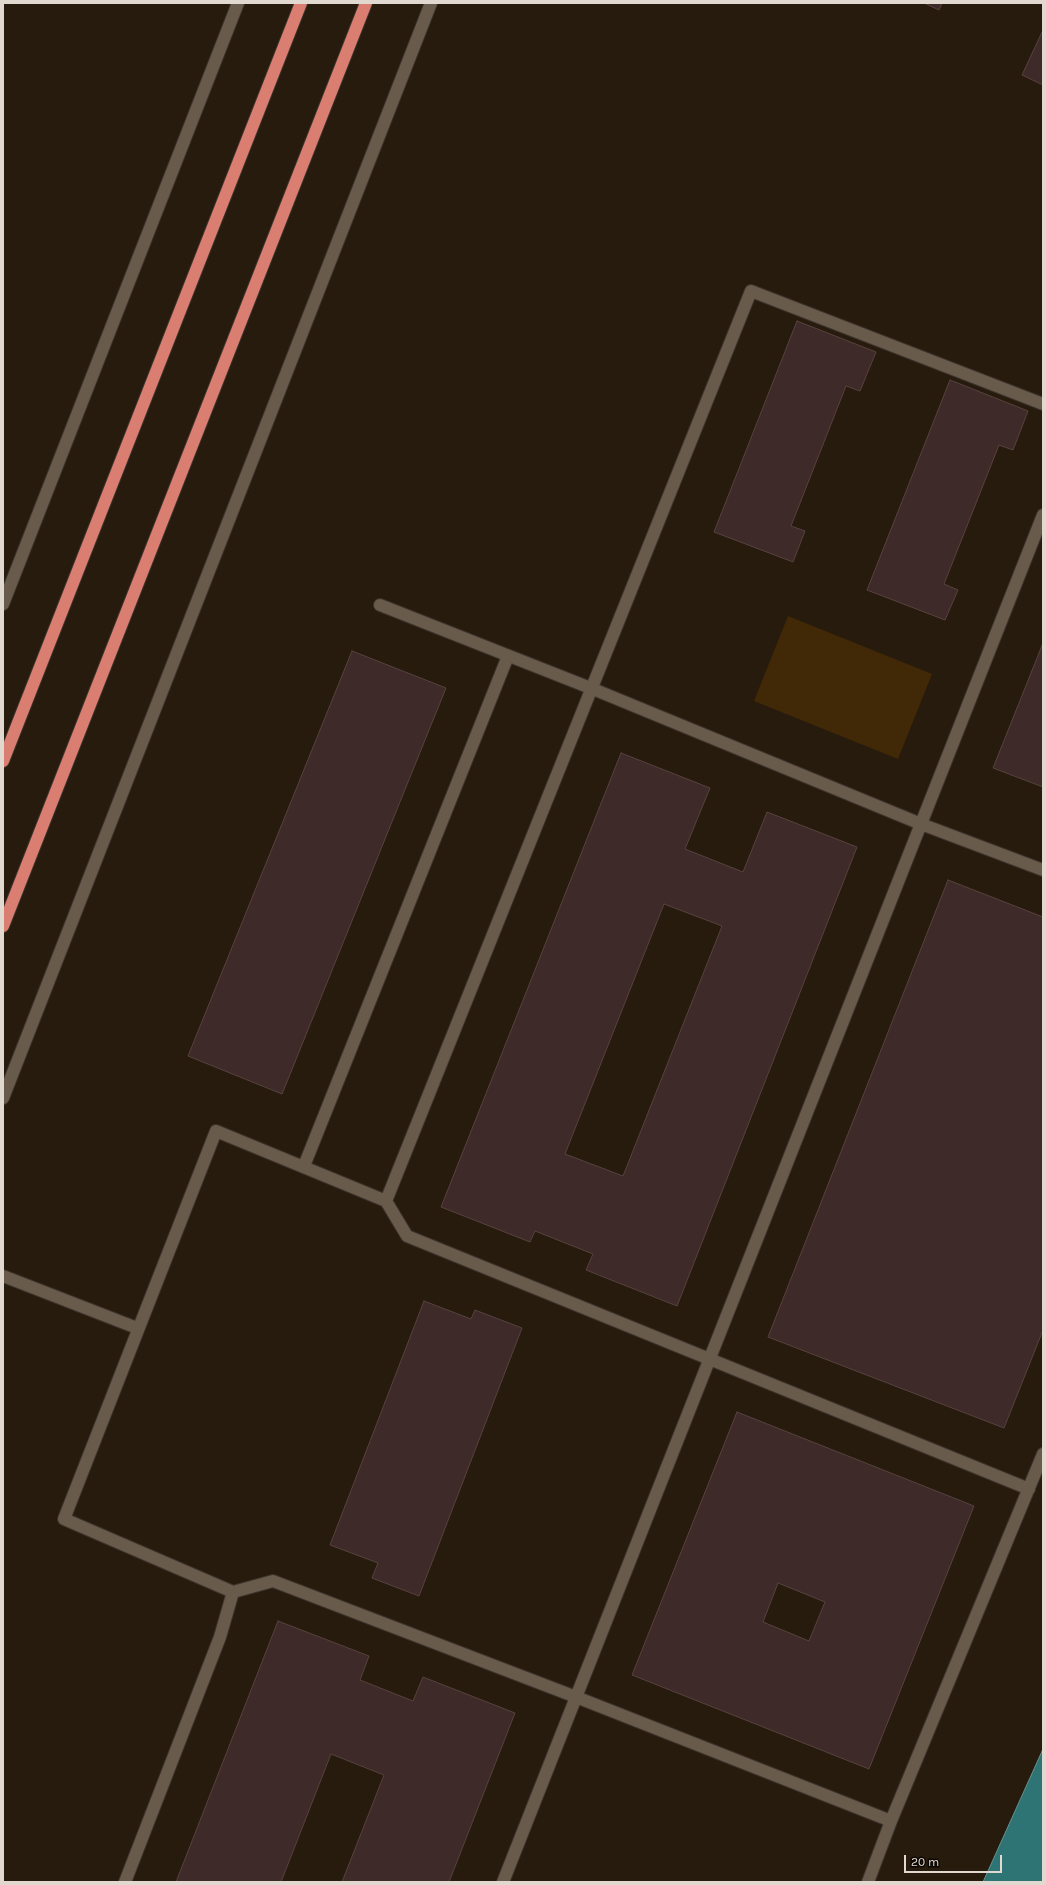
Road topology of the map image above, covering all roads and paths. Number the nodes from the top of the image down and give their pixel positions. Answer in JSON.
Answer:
{"nodes":[{"id":1,"x":238,"y":3,"type":"edge"},
{"id":2,"x":301,"y":3,"type":"edge"},
{"id":3,"x":366,"y":3,"type":"edge"},
{"id":4,"x":432,"y":3,"type":"edge"},
{"id":5,"x":1043,"y":404,"type":"edge"},
{"id":6,"x":1043,"y":515,"type":"edge"},
{"id":7,"x":3,"y":604,"type":"edge"},
{"id":8,"x":380,"y":606,"type":"dead end"},
{"id":9,"x":508,"y":656,"type":"junction"},
{"id":10,"x":592,"y":689,"type":"junction"},
{"id":11,"x":3,"y":760,"type":"edge"},
{"id":12,"x":921,"y":824,"type":"junction"},
{"id":13,"x":1043,"y":870,"type":"edge"},
{"id":14,"x":3,"y":926,"type":"edge"},
{"id":15,"x":3,"y":1098,"type":"edge"},
{"id":16,"x":304,"y":1166,"type":"junction"},
{"id":17,"x":386,"y":1201,"type":"junction"},
{"id":18,"x":3,"y":1276,"type":"edge"},
{"id":19,"x":138,"y":1328,"type":"junction"},
{"id":20,"x":710,"y":1359,"type":"junction"},
{"id":21,"x":1043,"y":1454,"type":"edge"},
{"id":22,"x":1029,"y":1490,"type":"junction"},
{"id":23,"x":234,"y":1592,"type":"junction"},
{"id":24,"x":576,"y":1697,"type":"junction"},
{"id":25,"x":891,"y":1821,"type":"junction"},
{"id":26,"x":125,"y":1882,"type":"edge"},
{"id":27,"x":503,"y":1882,"type":"edge"},
{"id":28,"x":868,"y":1882,"type":"edge"}],
"edges":[{"from":1,"to":7,"type":"street"},
{"from":2,"to":11,"type":"highway"},
{"from":3,"to":14,"type":"highway"},
{"from":4,"to":15,"type":"street"},
{"from":5,"to":10,"type":"street"},
{"from":6,"to":12,"type":"street"},
{"from":8,"to":9,"type":"street"},
{"from":9,"to":10,"type":"street"},
{"from":9,"to":16,"type":"street"},
{"from":10,"to":12,"type":"street"},
{"from":10,"to":17,"type":"street"},
{"from":12,"to":13,"type":"street"},
{"from":12,"to":20,"type":"street"},
{"from":16,"to":17,"type":"street"},
{"from":16,"to":19,"type":"street"},
{"from":17,"to":20,"type":"street"},
{"from":18,"to":19,"type":"street"},
{"from":19,"to":23,"type":"street"},
{"from":20,"to":22,"type":"street"},
{"from":20,"to":24,"type":"street"},
{"from":21,"to":22,"type":"street"},
{"from":22,"to":25,"type":"street"},
{"from":23,"to":24,"type":"street"},
{"from":23,"to":26,"type":"street"},
{"from":24,"to":25,"type":"street"},
{"from":24,"to":27,"type":"street"},
{"from":25,"to":28,"type":"street"}]}
